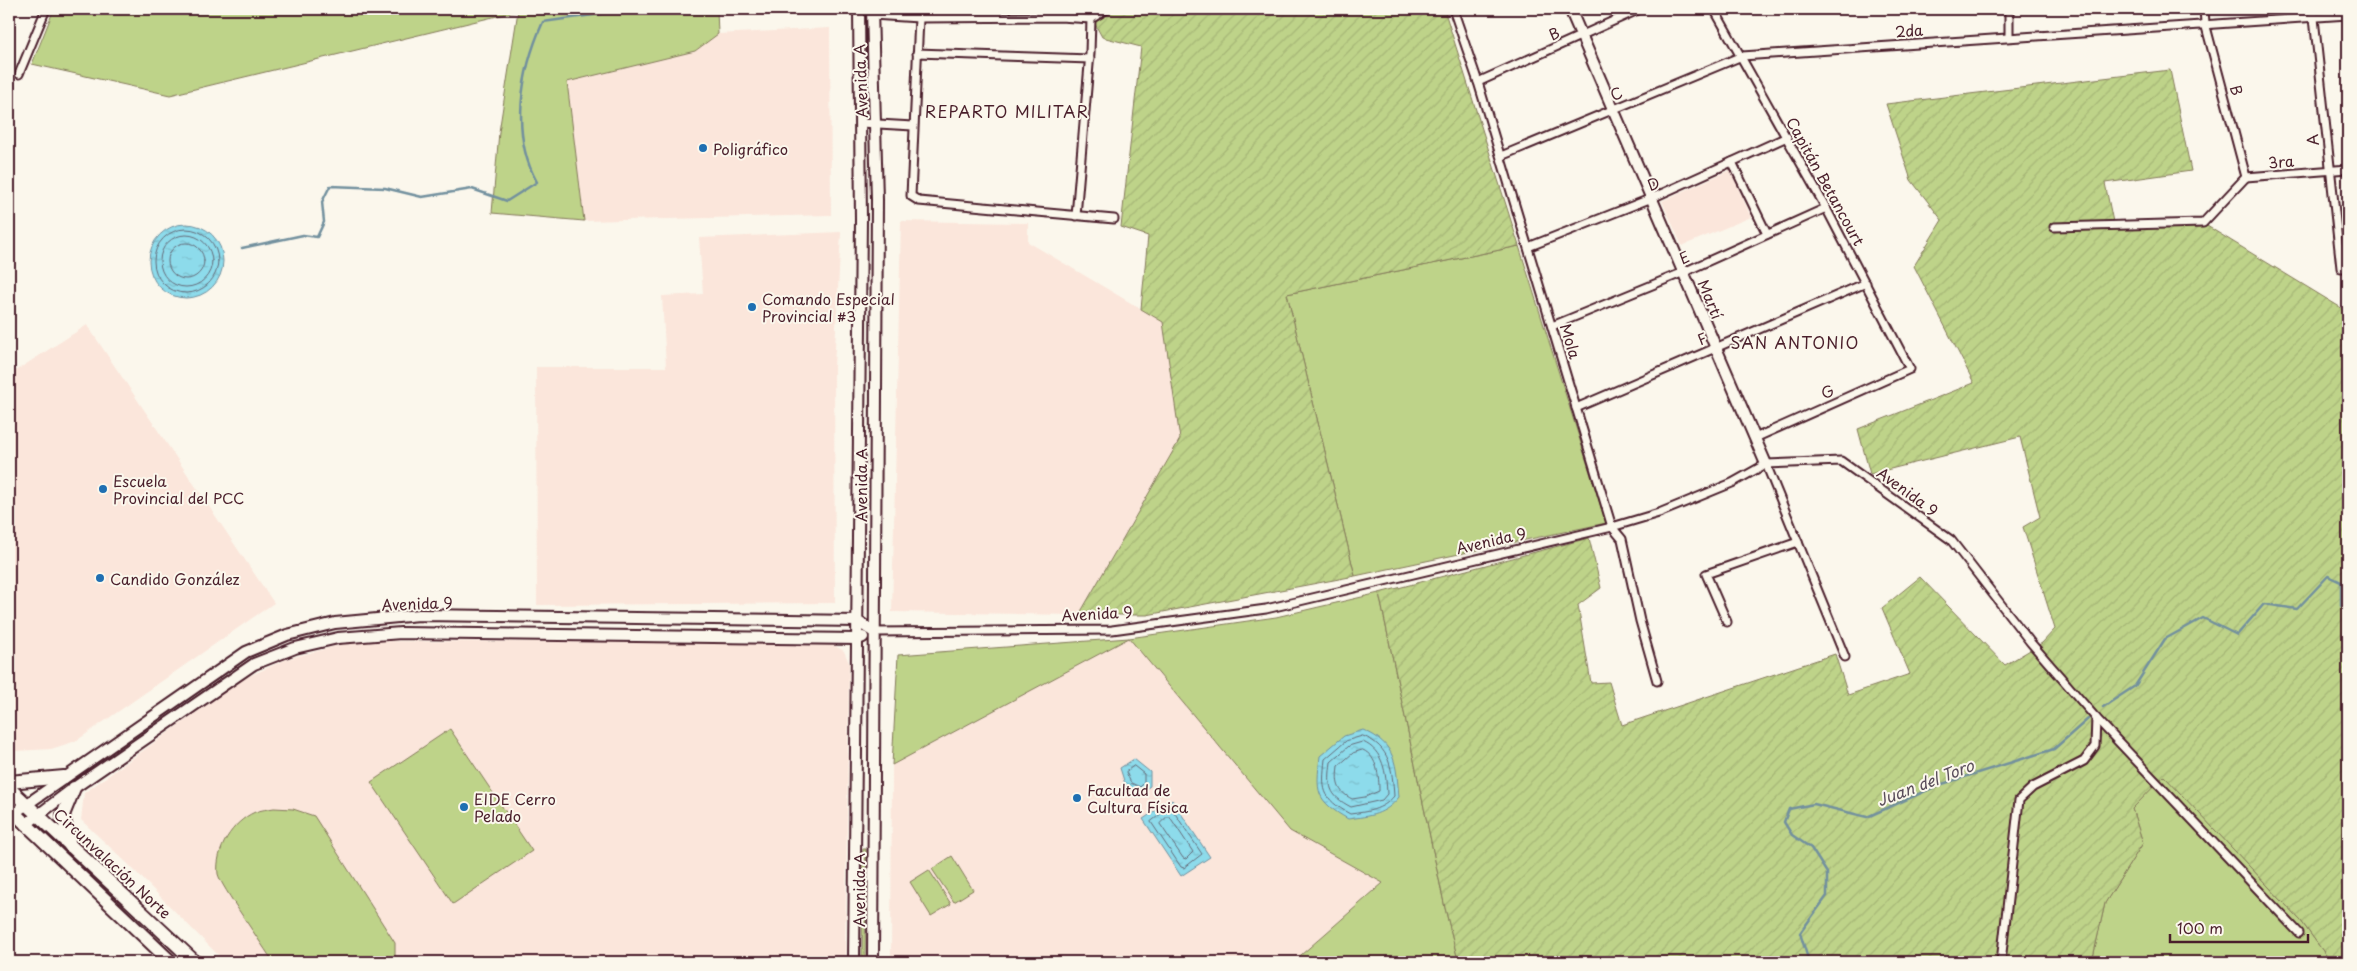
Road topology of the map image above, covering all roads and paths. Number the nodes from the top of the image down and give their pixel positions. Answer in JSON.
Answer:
{"nodes":[{"id":1,"x":46,"y":9,"type":"edge"},
{"id":2,"x":860,"y":9,"type":"edge"},
{"id":3,"x":1107,"y":9,"type":"edge"},
{"id":4,"x":1453,"y":9,"type":"edge"},
{"id":5,"x":1570,"y":9,"type":"edge"},
{"id":6,"x":1640,"y":9,"type":"edge"},
{"id":7,"x":1714,"y":9,"type":"edge"},
{"id":8,"x":2009,"y":9,"type":"edge"},
{"id":9,"x":2204,"y":9,"type":"edge"},
{"id":10,"x":872,"y":12,"type":"edge"},
{"id":11,"x":2313,"y":13,"type":"edge"},
{"id":12,"x":2348,"y":15,"type":"edge"},
{"id":13,"x":919,"y":18,"type":"junction"},
{"id":14,"x":1091,"y":19,"type":"junction"},
{"id":15,"x":2205,"y":23,"type":"junction"},
{"id":16,"x":1581,"y":36,"type":"junction"},
{"id":17,"x":2010,"y":36,"type":"junction"},
{"id":18,"x":917,"y":53,"type":"junction"},
{"id":19,"x":1742,"y":56,"type":"junction"},
{"id":20,"x":1090,"y":59,"type":"junction"},
{"id":21,"x":19,"y":74,"type":"dead end"},
{"id":22,"x":1478,"y":82,"type":"junction"},
{"id":23,"x":1614,"y":109,"type":"junction"},
{"id":24,"x":861,"y":123,"type":"junction"},
{"id":25,"x":877,"y":123,"type":"junction"},
{"id":26,"x":913,"y":126,"type":"junction"},
{"id":27,"x":1786,"y":137,"type":"junction"},
{"id":28,"x":1501,"y":156,"type":"junction"},
{"id":29,"x":1732,"y":162,"type":"junction"},
{"id":30,"x":2348,"y":170,"type":"edge"},
{"id":31,"x":2329,"y":171,"type":"junction"},
{"id":32,"x":2246,"y":177,"type":"junction"},
{"id":33,"x":1652,"y":198,"type":"junction"},
{"id":34,"x":1826,"y":208,"type":"junction"},
{"id":35,"x":1076,"y":216,"type":"junction"},
{"id":36,"x":1114,"y":219,"type":"dead end"},
{"id":37,"x":2054,"y":227,"type":"dead end"},
{"id":38,"x":1767,"y":234,"type":"junction"},
{"id":39,"x":1528,"y":247,"type":"junction"},
{"id":40,"x":2345,"y":268,"type":"edge"},
{"id":41,"x":1684,"y":272,"type":"junction"},
{"id":42,"x":1866,"y":283,"type":"junction"},
{"id":43,"x":1552,"y":326,"type":"junction"},
{"id":44,"x":1715,"y":348,"type":"junction"},
{"id":45,"x":1910,"y":369,"type":"joint"},
{"id":46,"x":1576,"y":408,"type":"junction"},
{"id":47,"x":1755,"y":438,"type":"junction"},
{"id":48,"x":1766,"y":464,"type":"junction"},
{"id":49,"x":1612,"y":527,"type":"junction"},
{"id":50,"x":1798,"y":542,"type":"junction"},
{"id":51,"x":523,"y":617,"type":"junction"},
{"id":52,"x":857,"y":621,"type":"junction"},
{"id":53,"x":1727,"y":622,"type":"dead end"},
{"id":54,"x":874,"y":632,"type":"junction"},
{"id":55,"x":522,"y":635,"type":"junction"},
{"id":56,"x":858,"y":639,"type":"junction"},
{"id":57,"x":1846,"y":657,"type":"dead end"},
{"id":58,"x":1657,"y":681,"type":"dead end"},
{"id":59,"x":198,"y":685,"type":"junction"},
{"id":60,"x":207,"y":697,"type":"junction"},
{"id":61,"x":2096,"y":718,"type":"junction"},
{"id":62,"x":64,"y":777,"type":"junction"},
{"id":63,"x":9,"y":782,"type":"edge"},
{"id":64,"x":9,"y":788,"type":"edge"},
{"id":65,"x":74,"y":788,"type":"junction"},
{"id":66,"x":26,"y":804,"type":"junction"},
{"id":67,"x":11,"y":811,"type":"edge"},
{"id":68,"x":874,"y":814,"type":"junction"},
{"id":69,"x":38,"y":816,"type":"junction"},
{"id":70,"x":25,"y":825,"type":"junction"},
{"id":71,"x":856,"y":827,"type":"junction"},
{"id":72,"x":70,"y":846,"type":"junction"},
{"id":73,"x":2299,"y":933,"type":"dead end"},
{"id":74,"x":170,"y":962,"type":"edge"},
{"id":75,"x":195,"y":962,"type":"edge"},
{"id":76,"x":854,"y":962,"type":"edge"},
{"id":77,"x":873,"y":962,"type":"edge"},
{"id":78,"x":2001,"y":962,"type":"edge"}],
"edges":[{"from":1,"to":21,"type":"street"},
{"from":2,"to":24,"type":"street","name":"Avenida A"},
{"from":3,"to":14,"type":"street"},
{"from":4,"to":22,"type":"street","name":"Mola"},
{"from":5,"to":16,"type":"street","name":"Martí"},
{"from":6,"to":16,"type":"street","name":"B"},
{"from":7,"to":19,"type":"street","name":"Capitán Betancourt"},
{"from":8,"to":17,"type":"street"},
{"from":9,"to":15,"type":"street","name":"B"},
{"from":10,"to":13,"type":"street"},
{"from":10,"to":25,"type":"street","name":"Avenida A"},
{"from":11,"to":12,"type":"street","name":"2da"},
{"from":11,"to":15,"type":"street","name":"2da"},
{"from":11,"to":31,"type":"street","name":"A"},
{"from":13,"to":14,"type":"street"},
{"from":13,"to":18,"type":"street"},
{"from":14,"to":20,"type":"street"},
{"from":15,"to":17,"type":"street","name":"2da"},
{"from":15,"to":32,"type":"street","name":"B"},
{"from":16,"to":22,"type":"street","name":"B"},
{"from":16,"to":23,"type":"street","name":"Martí"},
{"from":17,"to":19,"type":"street","name":"2da"},
{"from":18,"to":20,"type":"street"},
{"from":18,"to":26,"type":"street"},
{"from":19,"to":23,"type":"street","name":"C"},
{"from":19,"to":27,"type":"street","name":"Capitán Betancourt"},
{"from":20,"to":35,"type":"street"},
{"from":22,"to":28,"type":"street","name":"Mola"},
{"from":23,"to":28,"type":"street","name":"C"},
{"from":23,"to":33,"type":"street","name":"Martí"},
{"from":24,"to":25,"type":"street"},
{"from":24,"to":52,"type":"street","name":"Avenida A"},
{"from":25,"to":26,"type":"street"},
{"from":25,"to":54,"type":"street","name":"Avenida A"},
{"from":26,"to":35,"type":"street"},
{"from":27,"to":29,"type":"street","name":"D"},
{"from":27,"to":34,"type":"street","name":"Capitán Betancourt"},
{"from":28,"to":39,"type":"street","name":"Mola"},
{"from":29,"to":33,"type":"street","name":"D"},
{"from":29,"to":38,"type":"street"},
{"from":30,"to":31,"type":"street","name":"3ra"},
{"from":31,"to":32,"type":"street","name":"3ra"},
{"from":31,"to":40,"type":"street","name":"A"},
{"from":32,"to":37,"type":"street"},
{"from":33,"to":39,"type":"street","name":"D"},
{"from":33,"to":41,"type":"street","name":"Martí"},
{"from":34,"to":38,"type":"street","name":"E"},
{"from":34,"to":42,"type":"street","name":"Capitán Betancourt"},
{"from":35,"to":36,"type":"street"},
{"from":38,"to":41,"type":"street","name":"E"},
{"from":39,"to":43,"type":"street","name":"Mola"},
{"from":41,"to":43,"type":"street","name":"E"},
{"from":41,"to":44,"type":"street","name":"Martí"},
{"from":42,"to":44,"type":"street","name":"F"},
{"from":42,"to":45,"type":"street","name":"Capitán Betancourt"},
{"from":43,"to":46,"type":"street","name":"Mola"},
{"from":44,"to":46,"type":"street","name":"F"},
{"from":44,"to":47,"type":"street","name":"Martí"},
{"from":45,"to":47,"type":"street","name":"G"},
{"from":46,"to":49,"type":"street","name":"Mola"},
{"from":47,"to":48,"type":"street","name":"Martí"},
{"from":48,"to":49,"type":"street","name":"Avenida 9"},
{"from":48,"to":50,"type":"street","name":"Martí"},
{"from":48,"to":61,"type":"street","name":"Avenida 9"},
{"from":49,"to":54,"type":"street","name":"Avenida 9"},
{"from":49,"to":58,"type":"street","name":"Mola"},
{"from":50,"to":53,"type":"street"},
{"from":50,"to":57,"type":"street","name":"Martí"},
{"from":51,"to":52,"type":"street","name":"Avenida 9"},
{"from":51,"to":55,"type":"street"},
{"from":51,"to":59,"type":"street","name":"Avenida 9"},
{"from":52,"to":54,"type":"street"},
{"from":52,"to":56,"type":"street","name":"Avenida A"},
{"from":54,"to":56,"type":"street","name":"Avenida 9"},
{"from":54,"to":68,"type":"street","name":"Avenida A"},
{"from":55,"to":56,"type":"street","name":"Avenida 9"},
{"from":55,"to":60,"type":"street","name":"Avenida 9"},
{"from":56,"to":71,"type":"street","name":"Avenida A"},
{"from":59,"to":60,"type":"street"},
{"from":59,"to":62,"type":"street","name":"Avenida 9"},
{"from":60,"to":65,"type":"street","name":"Avenida 9"},
{"from":61,"to":73,"type":"street","name":"Avenida 9"},
{"from":61,"to":78,"type":"street"},
{"from":62,"to":63,"type":"highway"},
{"from":62,"to":66,"type":"street","name":"Avenida 9"},
{"from":64,"to":66,"type":"highway","name":"Circunvalación Norte"},
{"from":65,"to":69,"type":"street","name":"Avenida 9"},
{"from":65,"to":72,"type":"highway"},
{"from":66,"to":67,"type":"street","name":"Avenida 9"},
{"from":66,"to":69,"type":"highway","name":"Circunvalación Norte"},
{"from":67,"to":70,"type":"highway"},
{"from":68,"to":71,"type":"street"},
{"from":68,"to":77,"type":"street","name":"Avenida A"},
{"from":69,"to":70,"type":"street","name":"Avenida 9"},
{"from":69,"to":72,"type":"highway","name":"Circunvalación Norte"},
{"from":70,"to":74,"type":"highway"},
{"from":71,"to":76,"type":"street","name":"Avenida A"},
{"from":72,"to":75,"type":"highway","name":"Circunvalación Norte"}]}
